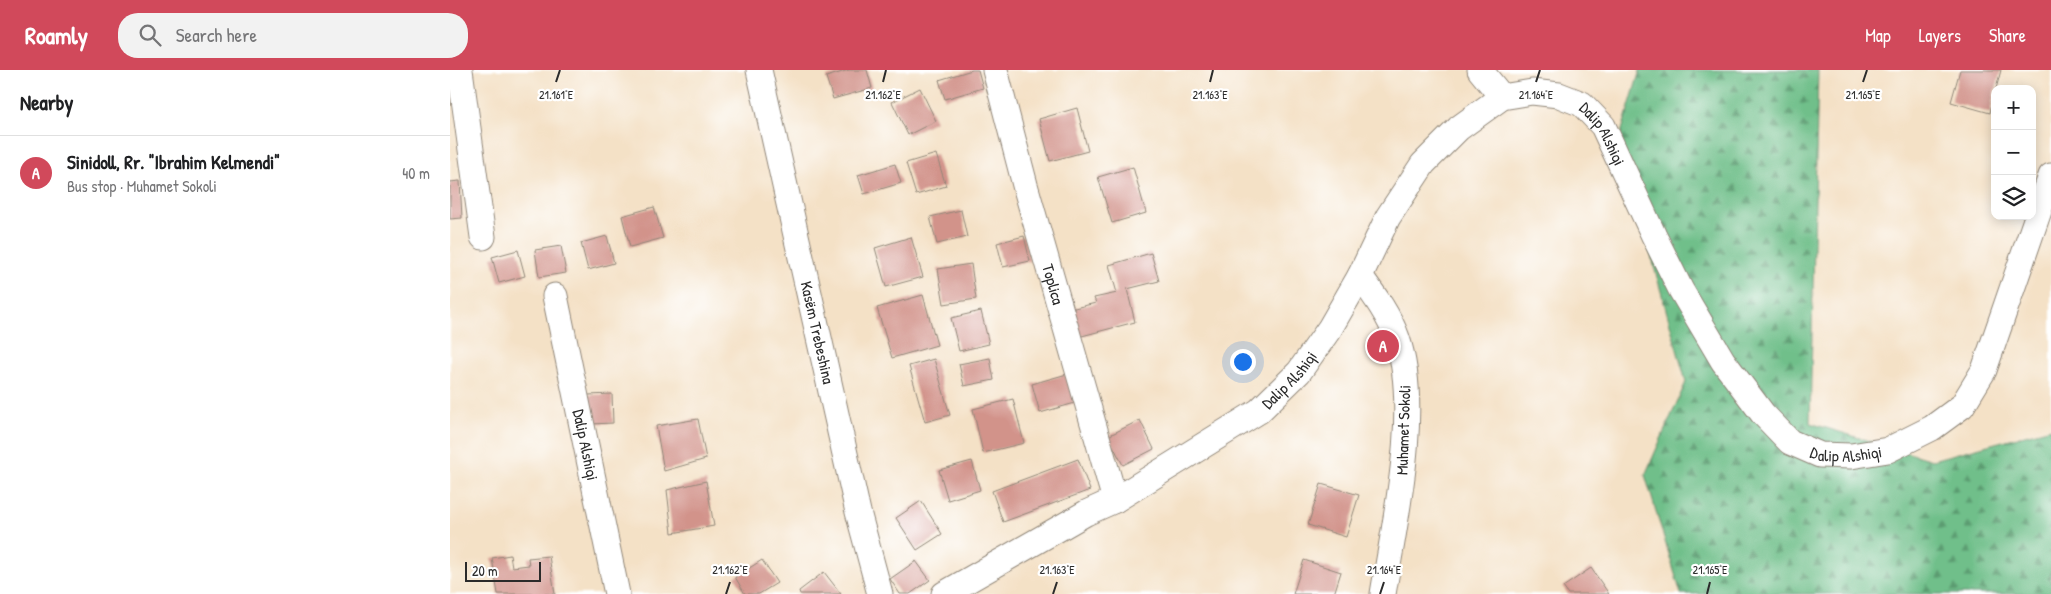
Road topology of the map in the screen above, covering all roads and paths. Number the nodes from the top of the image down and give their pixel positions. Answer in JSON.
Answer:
{"nodes":[{"id":1,"x":460,"y":70,"type":"edge"},
{"id":2,"x":759,"y":70,"type":"edge"},
{"id":3,"x":995,"y":70,"type":"edge"},
{"id":4,"x":1480,"y":70,"type":"edge"},
{"id":5,"x":1502,"y":98,"type":"junction"},
{"id":6,"x":2051,"y":176,"type":"edge"},
{"id":7,"x":482,"y":236,"type":"dead end"},
{"id":8,"x":1360,"y":276,"type":"junction"},
{"id":9,"x":555,"y":296,"type":"dead end"},
{"id":10,"x":1115,"y":500,"type":"junction"},
{"id":11,"x":617,"y":594,"type":"edge"},
{"id":12,"x":880,"y":594,"type":"edge"},
{"id":13,"x":944,"y":594,"type":"edge"},
{"id":14,"x":1383,"y":594,"type":"edge"}],
"edges":[{"from":1,"to":7,"type":"street"},
{"from":2,"to":12,"type":"street","name":"Kasëm Trebeshina"},
{"from":3,"to":10,"type":"street","name":"Toplica"},
{"from":4,"to":5,"type":"street"},
{"from":5,"to":6,"type":"street","name":"Dalip Alshiqi"},
{"from":5,"to":8,"type":"street","name":"Dalip Alshiqi"},
{"from":8,"to":10,"type":"street","name":"Dalip Alshiqi"},
{"from":8,"to":14,"type":"street","name":"Muhamet Sokoli"},
{"from":9,"to":11,"type":"street","name":"Dalip Alshiqi"},
{"from":10,"to":13,"type":"street","name":"Dalip Alshiqi"}]}
